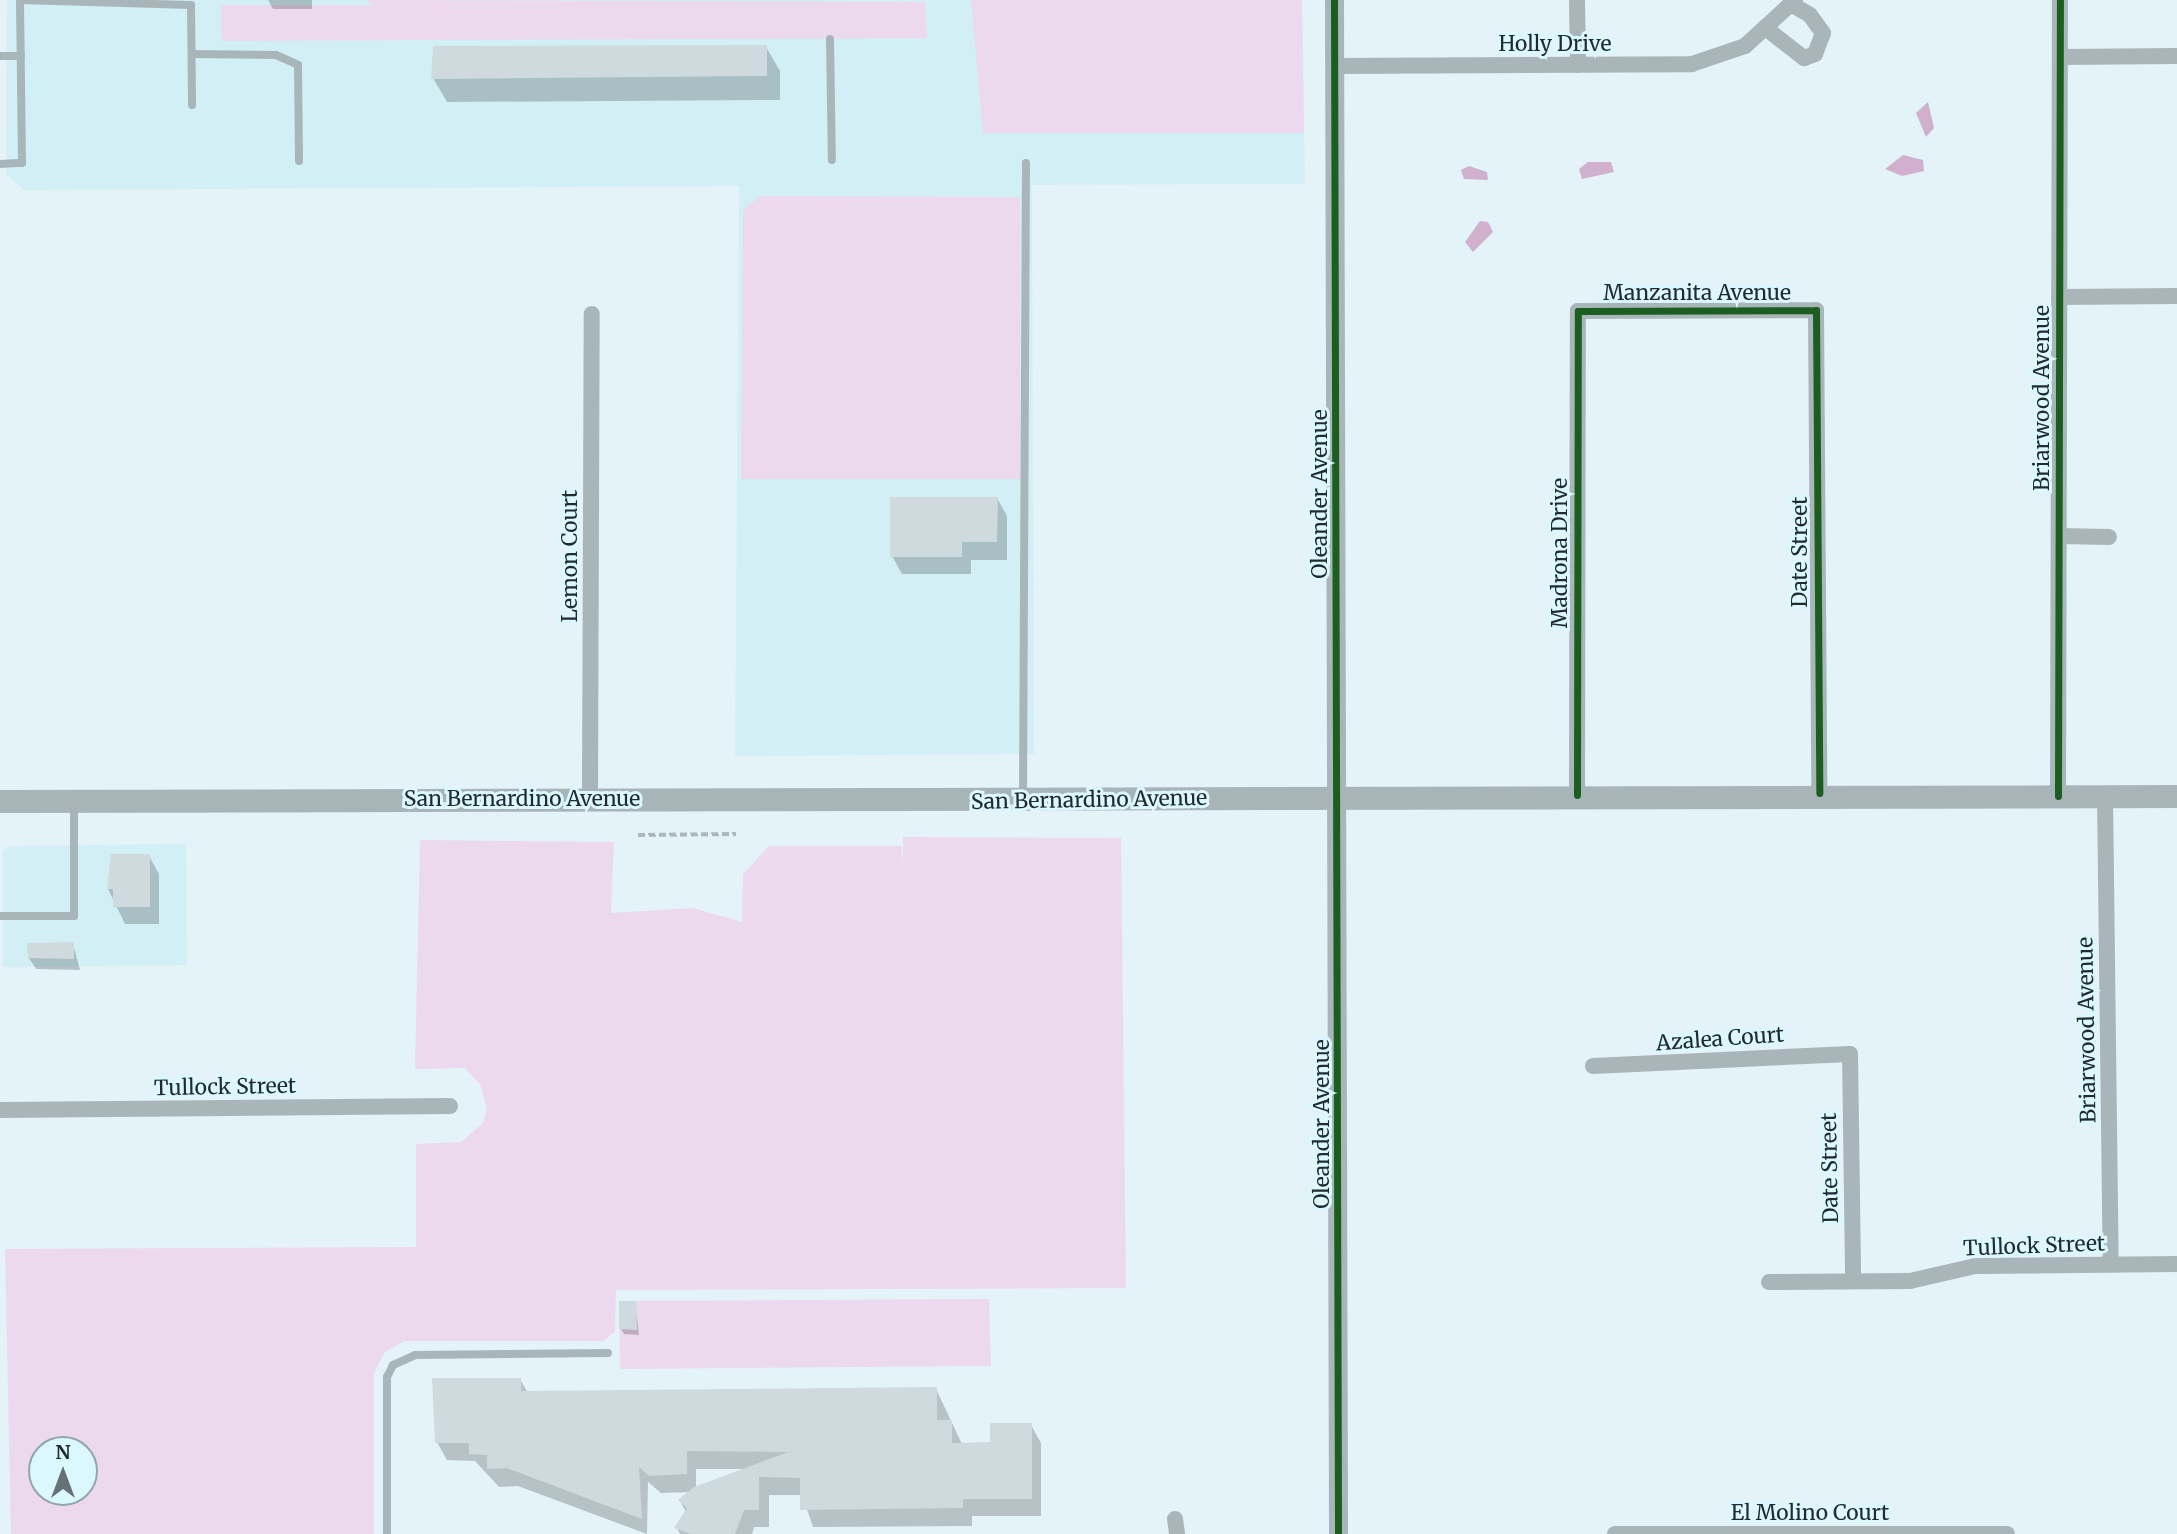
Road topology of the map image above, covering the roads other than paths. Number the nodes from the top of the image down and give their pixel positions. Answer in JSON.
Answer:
{"nodes":[{"id":1,"x":28,"y":0,"type":"edge"},
{"id":2,"x":1334,"y":0,"type":"edge"},
{"id":3,"x":1577,"y":0,"type":"edge"},
{"id":4,"x":2060,"y":0,"type":"edge"},
{"id":5,"x":1794,"y":2,"type":"edge"},
{"id":6,"x":1768,"y":30,"type":"junction"},
{"id":7,"x":830,"y":40,"type":"dead end"},
{"id":8,"x":192,"y":54,"type":"junction"},
{"id":9,"x":21,"y":56,"type":"junction"},
{"id":10,"x":2177,"y":56,"type":"edge"},
{"id":11,"x":0,"y":57,"type":"edge"},
{"id":12,"x":2060,"y":57,"type":"junction"},
{"id":13,"x":1578,"y":65,"type":"junction"},
{"id":14,"x":1334,"y":66,"type":"junction"},
{"id":15,"x":192,"y":105,"type":"dead end"},
{"id":16,"x":832,"y":160,"type":"dead end"},
{"id":17,"x":299,"y":161,"type":"dead end"},
{"id":18,"x":1026,"y":163,"type":"dead end"},
{"id":19,"x":0,"y":164,"type":"edge"},
{"id":20,"x":2177,"y":296,"type":"edge"},
{"id":21,"x":2059,"y":297,"type":"junction"},
{"id":22,"x":1816,"y":310,"type":"joint"},
{"id":23,"x":1578,"y":311,"type":"joint"},
{"id":24,"x":592,"y":314,"type":"dead end"},
{"id":25,"x":2060,"y":536,"type":"junction"},
{"id":26,"x":2109,"y":537,"type":"dead end"},
{"id":27,"x":1819,"y":793,"type":"junction"},
{"id":28,"x":1577,"y":795,"type":"junction"},
{"id":29,"x":1339,"y":796,"type":"junction"},
{"id":30,"x":2058,"y":796,"type":"junction"},
{"id":31,"x":2105,"y":796,"type":"junction"},
{"id":32,"x":2177,"y":796,"type":"edge"},
{"id":33,"x":590,"y":799,"type":"junction"},
{"id":34,"x":0,"y":801,"type":"edge"},
{"id":35,"x":74,"y":801,"type":"junction"},
{"id":36,"x":1023,"y":801,"type":"junction"},
{"id":37,"x":0,"y":916,"type":"edge"},
{"id":38,"x":1850,"y":1054,"type":"joint"},
{"id":39,"x":1592,"y":1066,"type":"dead end"},
{"id":40,"x":450,"y":1106,"type":"dead end"},
{"id":41,"x":0,"y":1110,"type":"edge"},
{"id":42,"x":2111,"y":1264,"type":"junction"},
{"id":43,"x":2177,"y":1264,"type":"edge"},
{"id":44,"x":1853,"y":1281,"type":"junction"},
{"id":45,"x":1769,"y":1282,"type":"dead end"},
{"id":46,"x":608,"y":1353,"type":"dead end"},
{"id":47,"x":387,"y":1534,"type":"edge"},
{"id":48,"x":1338,"y":1534,"type":"edge"},
{"id":49,"x":1615,"y":1534,"type":"edge"},
{"id":50,"x":2007,"y":1534,"type":"edge"}],
"edges":[{"from":1,"to":8,"type":"lane"},
{"from":1,"to":9,"type":"lane"},
{"from":2,"to":14,"type":"street","name":"Oleander Avenue"},
{"from":3,"to":13,"type":"street"},
{"from":4,"to":12,"type":"street","name":"Briarwood Avenue"},
{"from":5,"to":6,"type":"street","name":"Holly Drive"},
{"from":5,"to":6,"type":"street","name":"Holly Drive"},
{"from":6,"to":13,"type":"street","name":"Holly Drive"},
{"from":7,"to":16,"type":"lane"},
{"from":8,"to":15,"type":"lane"},
{"from":8,"to":17,"type":"lane"},
{"from":9,"to":11,"type":"lane"},
{"from":9,"to":19,"type":"lane"},
{"from":10,"to":12,"type":"street"},
{"from":12,"to":21,"type":"street","name":"Briarwood Avenue"},
{"from":13,"to":14,"type":"street","name":"Holly Drive"},
{"from":14,"to":29,"type":"street","name":"Oleander Avenue"},
{"from":18,"to":36,"type":"lane"},
{"from":20,"to":21,"type":"street"},
{"from":21,"to":25,"type":"street","name":"Briarwood Avenue"},
{"from":22,"to":23,"type":"street","name":"Manzanita Avenue"},
{"from":22,"to":27,"type":"street","name":"Date Street"},
{"from":23,"to":28,"type":"street","name":"Madrona Drive"},
{"from":24,"to":33,"type":"street","name":"Lemon Court"},
{"from":25,"to":26,"type":"street"},
{"from":25,"to":30,"type":"street","name":"Briarwood Avenue"},
{"from":27,"to":28,"type":"main road","name":"San Bernardino Avenue"},
{"from":27,"to":30,"type":"main road","name":"San Bernardino Avenue"},
{"from":28,"to":29,"type":"main road","name":"San Bernardino Avenue"},
{"from":29,"to":36,"type":"main road","name":"San Bernardino Avenue"},
{"from":29,"to":48,"type":"street","name":"Oleander Avenue"},
{"from":30,"to":31,"type":"main road","name":"San Bernardino Avenue"},
{"from":31,"to":32,"type":"main road","name":"San Bernardino Avenue"},
{"from":31,"to":42,"type":"street","name":"Briarwood Avenue"},
{"from":33,"to":35,"type":"main road","name":"San Bernardino Avenue"},
{"from":33,"to":36,"type":"main road","name":"San Bernardino Avenue"},
{"from":34,"to":35,"type":"main road","name":"San Bernardino Avenue"},
{"from":35,"to":37,"type":"lane"},
{"from":38,"to":39,"type":"street","name":"Azalea Court"},
{"from":38,"to":44,"type":"street","name":"Date Street"},
{"from":40,"to":41,"type":"street","name":"Tullock Street"},
{"from":42,"to":43,"type":"street","name":"Tullock Street"},
{"from":42,"to":44,"type":"street","name":"Tullock Street"},
{"from":44,"to":45,"type":"street","name":"Tullock Street"},
{"from":46,"to":47,"type":"lane"},
{"from":49,"to":50,"type":"street","name":"El Molino Court"}]}
